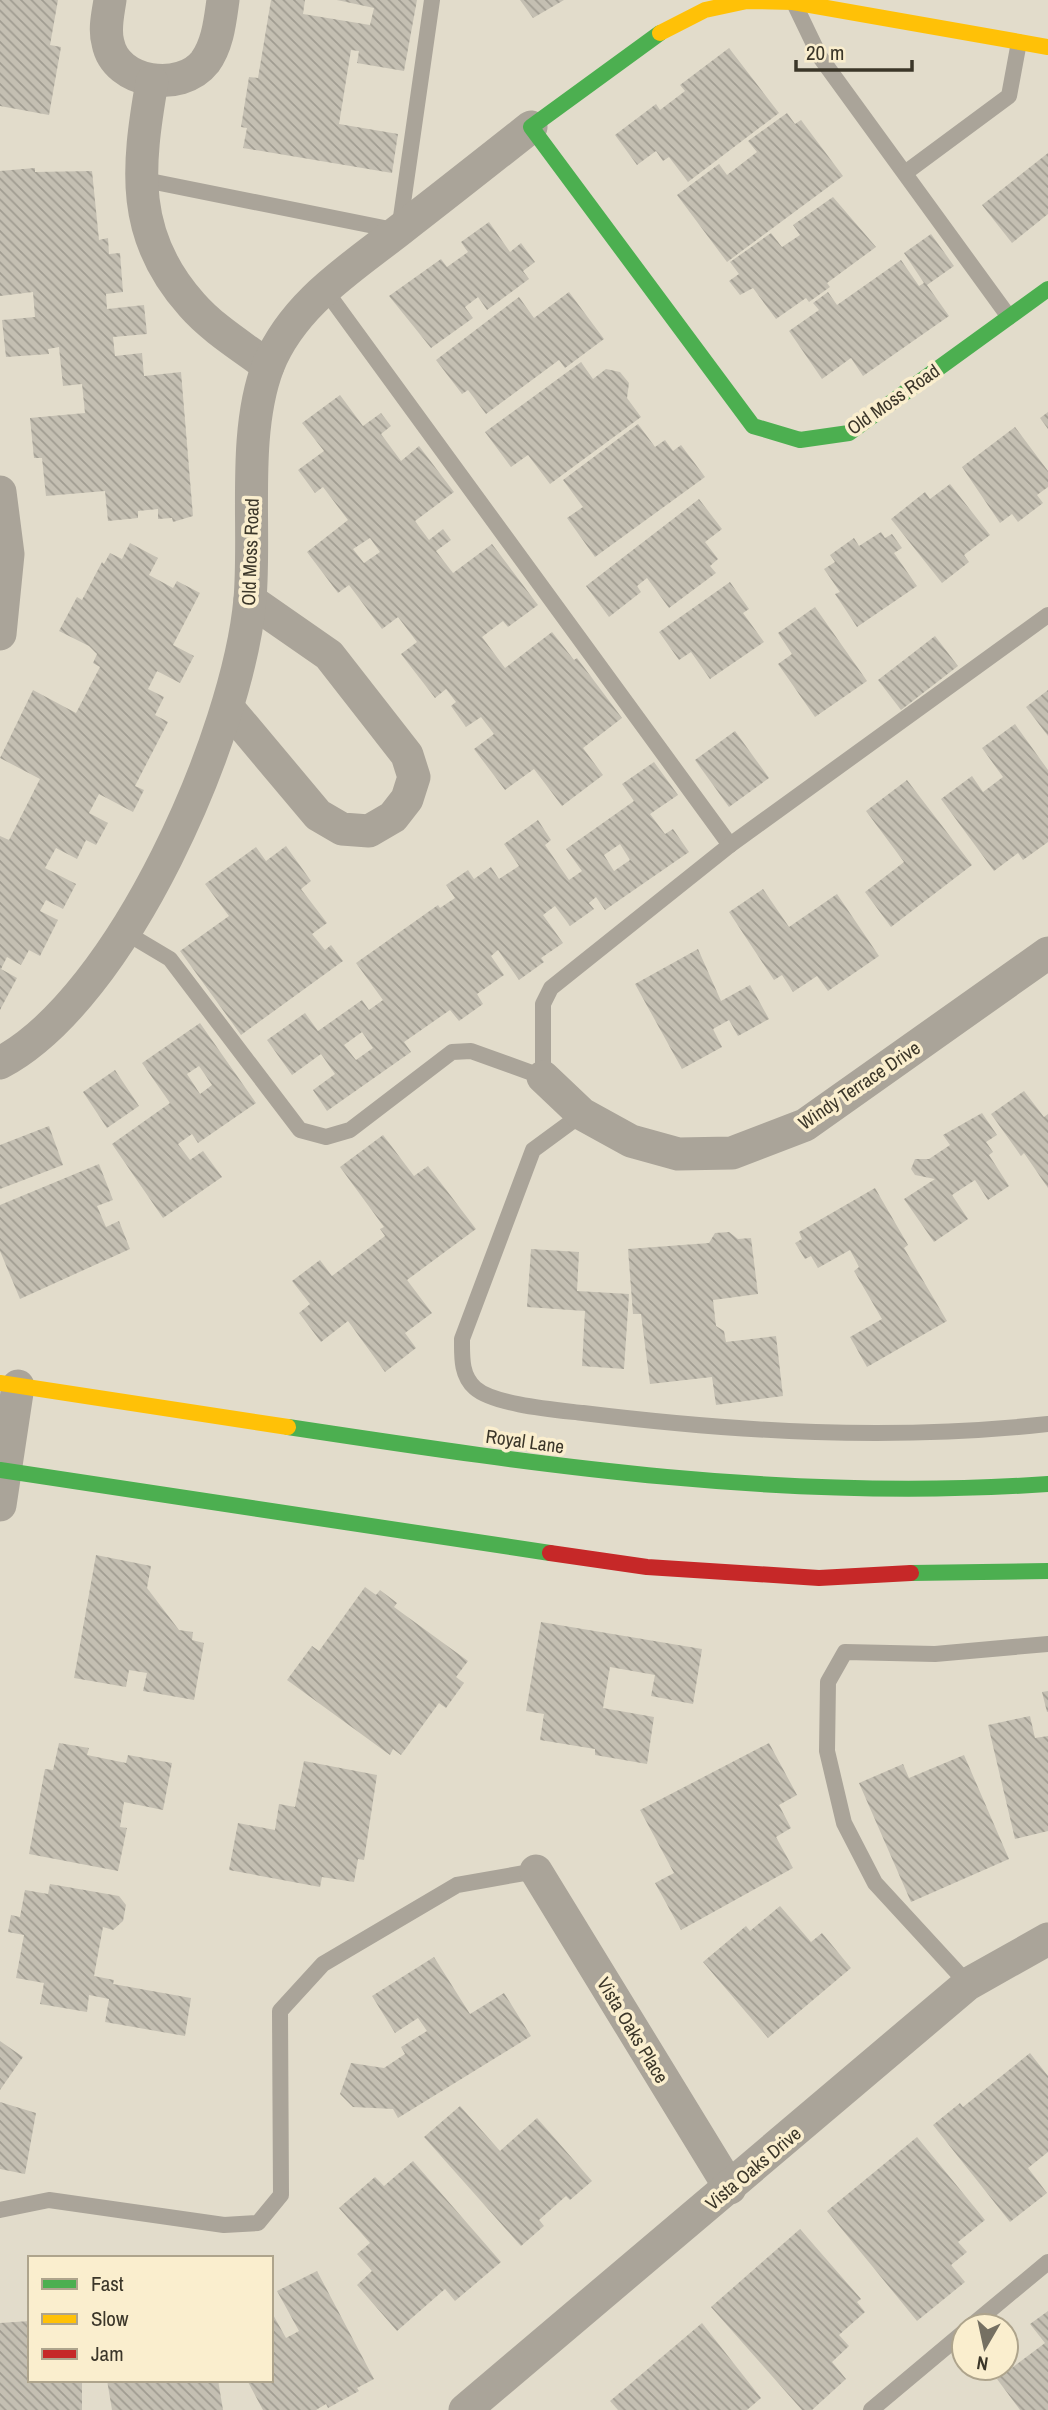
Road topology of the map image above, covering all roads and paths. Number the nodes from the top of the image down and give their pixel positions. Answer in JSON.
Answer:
{"nodes":[{"id":1,"x":110,"y":0,"type":"edge"},
{"id":2,"x":223,"y":0,"type":"edge"},
{"id":3,"x":432,"y":0,"type":"edge"},
{"id":4,"x":794,"y":1,"type":"edge"},
{"id":5,"x":1019,"y":42,"type":"junction"},
{"id":6,"x":1048,"y":47,"type":"edge"},
{"id":7,"x":152,"y":82,"type":"junction"},
{"id":8,"x":531,"y":127,"type":"junction"},
{"id":9,"x":905,"y":173,"type":"junction"},
{"id":10,"x":140,"y":179,"type":"junction"},
{"id":11,"x":399,"y":230,"type":"junction"},
{"id":12,"x":323,"y":288,"type":"junction"},
{"id":13,"x":1048,"y":289,"type":"edge"},
{"id":14,"x":1009,"y":317,"type":"junction"},
{"id":15,"x":268,"y":366,"type":"junction"},
{"id":16,"x":0,"y":492,"type":"edge"},
{"id":17,"x":250,"y":600,"type":"junction"},
{"id":18,"x":1048,"y":615,"type":"edge"},
{"id":19,"x":0,"y":634,"type":"edge"},
{"id":20,"x":229,"y":709,"type":"junction"},
{"id":21,"x":730,"y":845,"type":"junction"},
{"id":22,"x":123,"y":931,"type":"junction"},
{"id":23,"x":1048,"y":953,"type":"edge"},
{"id":24,"x":0,"y":1063,"type":"edge"},
{"id":25,"x":543,"y":1077,"type":"junction"},
{"id":26,"x":582,"y":1114,"type":"junction"},
{"id":27,"x":9,"y":1385,"type":"edge"},
{"id":28,"x":1048,"y":1424,"type":"edge"},
{"id":29,"x":3,"y":1470,"type":"edge"},
{"id":30,"x":1048,"y":1484,"type":"edge"},
{"id":31,"x":0,"y":1505,"type":"edge"},
{"id":32,"x":1048,"y":1571,"type":"edge"},
{"id":33,"x":1048,"y":1644,"type":"edge"},
{"id":34,"x":536,"y":1871,"type":"joint"},
{"id":35,"x":1048,"y":1939,"type":"edge"},
{"id":36,"x":968,"y":1984,"type":"junction"},
{"id":37,"x":730,"y":2188,"type":"junction"},
{"id":38,"x":0,"y":2210,"type":"edge"},
{"id":39,"x":1048,"y":2262,"type":"edge"},
{"id":40,"x":988,"y":2312,"type":"edge"},
{"id":41,"x":950,"y":2344,"type":"edge"},
{"id":42,"x":466,"y":2410,"type":"edge"},
{"id":43,"x":871,"y":2410,"type":"edge"}],
"edges":[{"from":1,"to":7,"type":"street"},
{"from":2,"to":7,"type":"street"},
{"from":3,"to":11,"type":"lane"},
{"from":4,"to":5,"type":"main road","name":"Old Moss Road"},
{"from":4,"to":8,"type":"main road","name":"Old Moss Road"},
{"from":4,"to":9,"type":"lane"},
{"from":5,"to":6,"type":"main road","name":"Old Moss Road"},
{"from":5,"to":9,"type":"lane"},
{"from":7,"to":10,"type":"street"},
{"from":8,"to":11,"type":"street","name":"Old Moss Road"},
{"from":8,"to":14,"type":"main road","name":"Old Moss Road"},
{"from":9,"to":14,"type":"lane"},
{"from":10,"to":11,"type":"lane"},
{"from":10,"to":15,"type":"street"},
{"from":11,"to":12,"type":"street","name":"Old Moss Road"},
{"from":12,"to":15,"type":"street","name":"Old Moss Road"},
{"from":12,"to":21,"type":"lane"},
{"from":13,"to":14,"type":"main road","name":"Old Moss Road"},
{"from":15,"to":17,"type":"street","name":"Old Moss Road"},
{"from":16,"to":19,"type":"street"},
{"from":17,"to":20,"type":"street","name":"Old Moss Road"},
{"from":17,"to":20,"type":"street"},
{"from":18,"to":21,"type":"lane"},
{"from":20,"to":22,"type":"street","name":"Old Moss Road"},
{"from":21,"to":25,"type":"lane"},
{"from":22,"to":24,"type":"street","name":"Old Moss Road"},
{"from":22,"to":25,"type":"lane"},
{"from":23,"to":26,"type":"street","name":"Windy Terrace Drive"},
{"from":25,"to":26,"type":"street","name":"Windy Terrace Drive"},
{"from":26,"to":28,"type":"lane"},
{"from":27,"to":29,"type":"street"},
{"from":27,"to":30,"type":"main road","name":"Royal Lane"},
{"from":29,"to":31,"type":"street"},
{"from":29,"to":32,"type":"main road"},
{"from":33,"to":36,"type":"lane"},
{"from":34,"to":37,"type":"street","name":"Vista Oaks Place"},
{"from":34,"to":38,"type":"lane"},
{"from":35,"to":36,"type":"street","name":"Vista Oaks Drive"},
{"from":36,"to":37,"type":"street","name":"Vista Oaks Drive"},
{"from":37,"to":42,"type":"street","name":"Vista Oaks Drive"},
{"from":39,"to":40,"type":"lane"},
{"from":41,"to":43,"type":"lane"}]}
